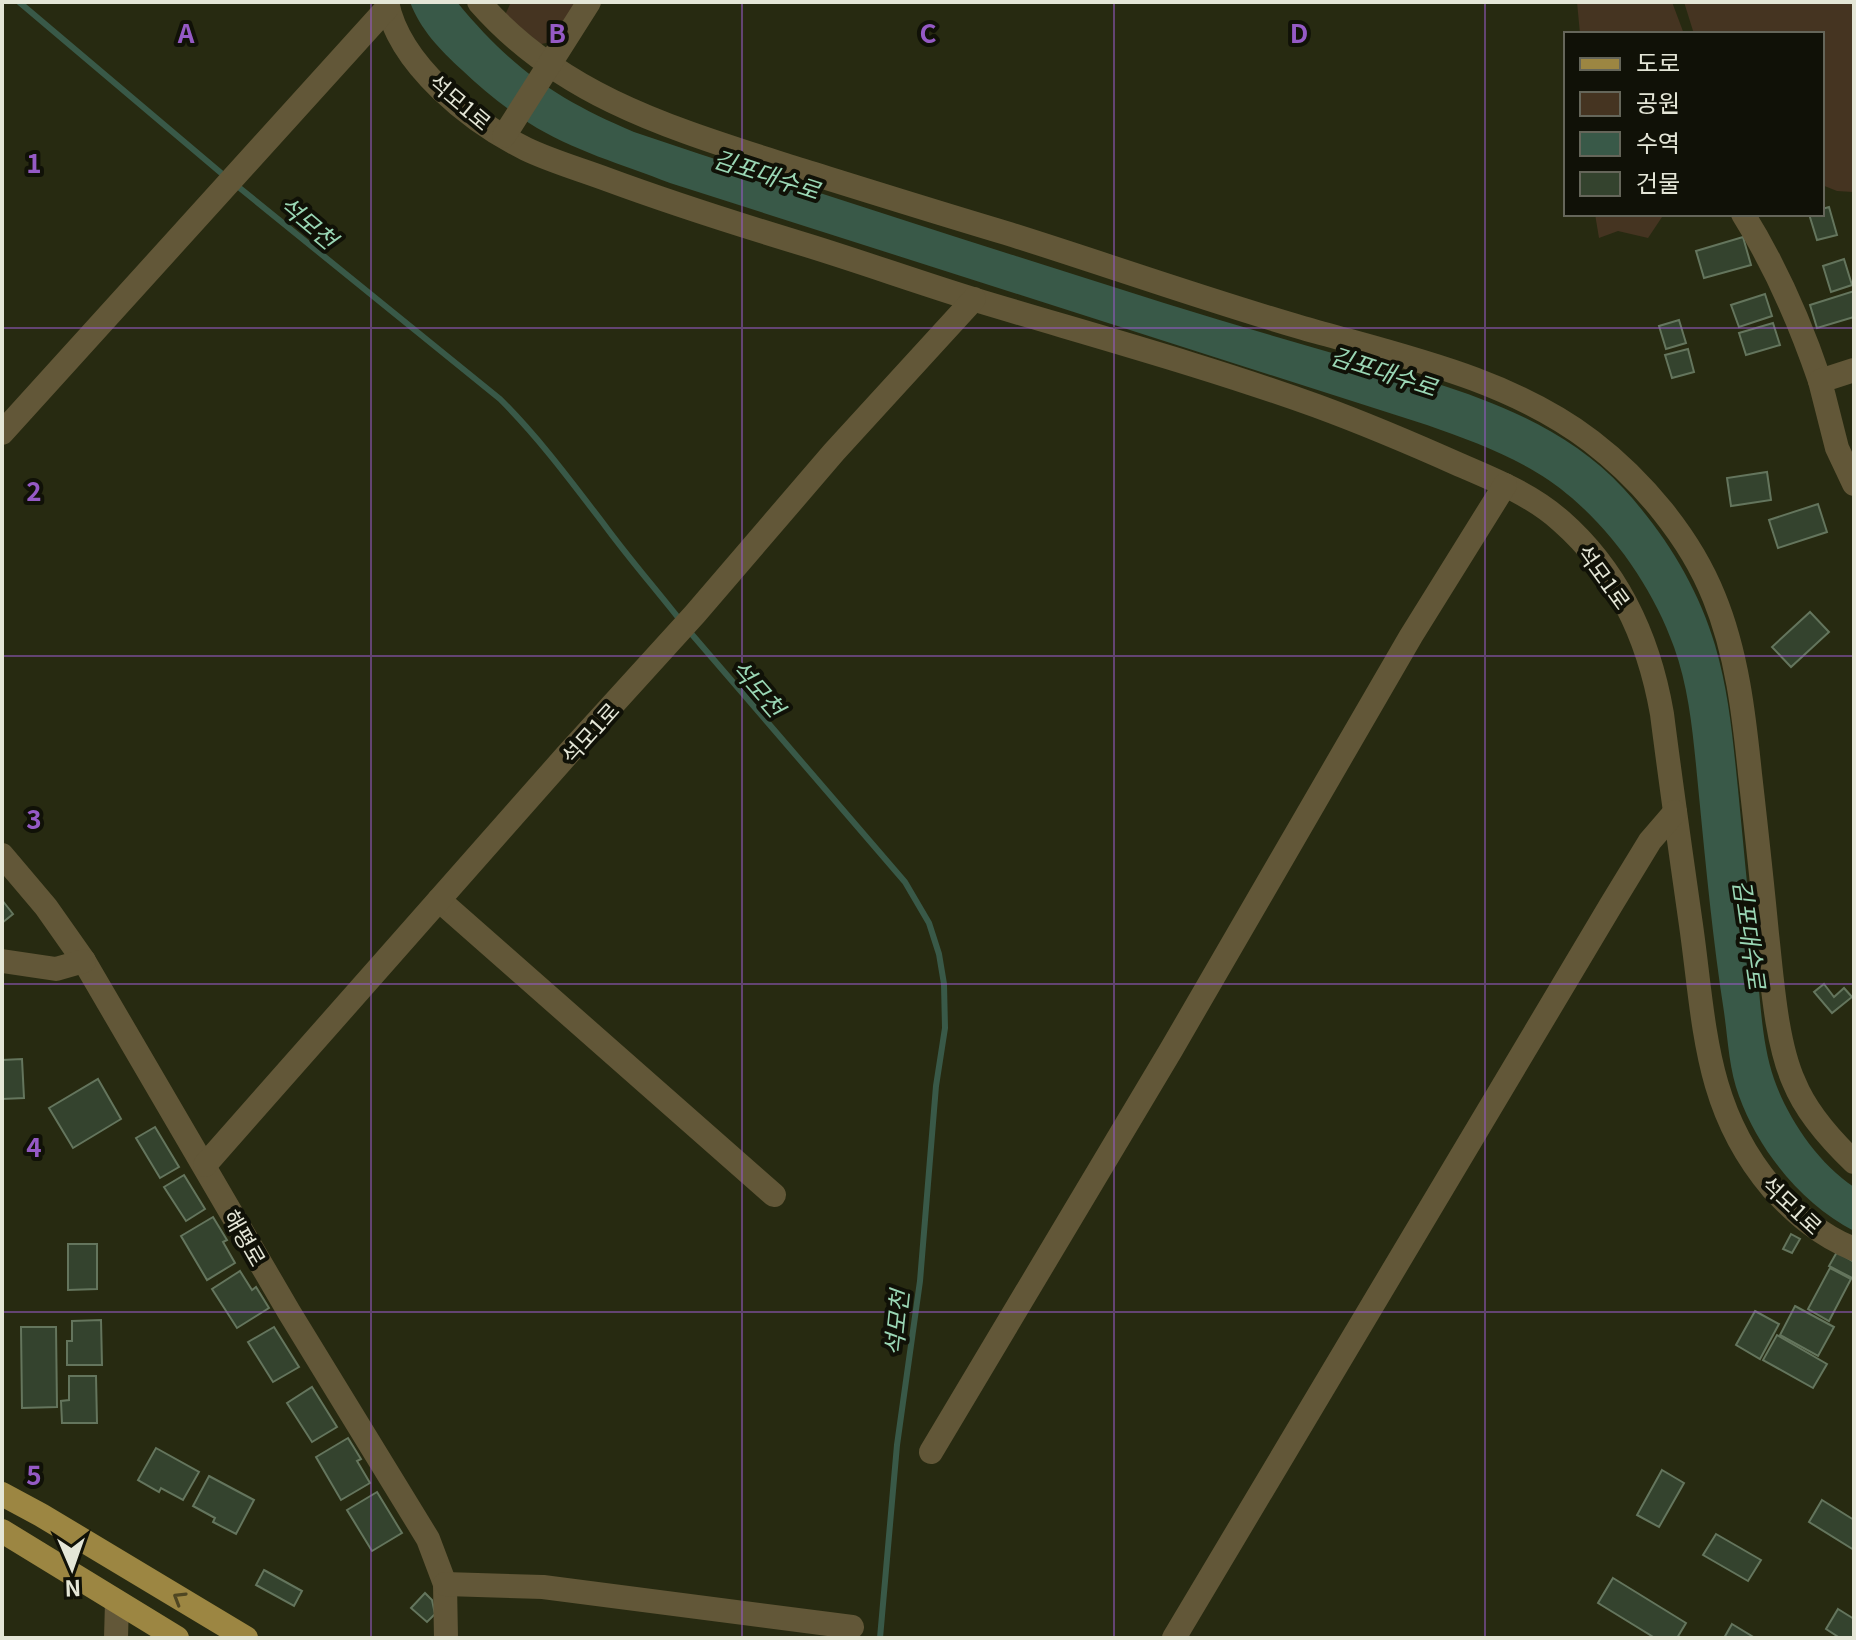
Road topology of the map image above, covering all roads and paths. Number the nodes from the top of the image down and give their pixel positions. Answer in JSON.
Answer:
{"nodes":[{"id":1,"x":479,"y":2,"type":"edge"},
{"id":2,"x":589,"y":2,"type":"edge"},
{"id":3,"x":388,"y":4,"type":"edge"},
{"id":4,"x":549,"y":68,"type":"junction"},
{"id":5,"x":508,"y":130,"type":"junction"},
{"id":6,"x":1744,"y":216,"type":"edge"},
{"id":7,"x":974,"y":299,"type":"junction"},
{"id":8,"x":1854,"y":370,"type":"edge"},
{"id":9,"x":1820,"y":381,"type":"junction"},
{"id":10,"x":2,"y":433,"type":"edge"},
{"id":11,"x":1854,"y":484,"type":"edge"},
{"id":12,"x":1505,"y":485,"type":"junction"},
{"id":13,"x":1675,"y":812,"type":"junction"},
{"id":14,"x":2,"y":855,"type":"edge"},
{"id":15,"x":439,"y":900,"type":"junction"},
{"id":16,"x":2,"y":961,"type":"edge"},
{"id":17,"x":84,"y":961,"type":"junction"},
{"id":18,"x":1854,"y":1162,"type":"edge"},
{"id":19,"x":205,"y":1165,"type":"junction"},
{"id":20,"x":774,"y":1195,"type":"dead end"},
{"id":21,"x":1854,"y":1249,"type":"edge"},
{"id":22,"x":931,"y":1452,"type":"dead end"},
{"id":23,"x":2,"y":1494,"type":"edge"},
{"id":24,"x":2,"y":1531,"type":"edge"},
{"id":25,"x":445,"y":1584,"type":"junction"},
{"id":26,"x":117,"y":1602,"type":"junction"},
{"id":27,"x":852,"y":1627,"type":"dead end"},
{"id":28,"x":116,"y":1638,"type":"edge"},
{"id":29,"x":177,"y":1638,"type":"edge"},
{"id":30,"x":246,"y":1638,"type":"edge"},
{"id":31,"x":446,"y":1638,"type":"edge"},
{"id":32,"x":1174,"y":1638,"type":"edge"}],
"edges":[{"from":1,"to":4,"type":"lane"},
{"from":2,"to":4,"type":"lane"},
{"from":3,"to":5,"type":"lane","name":"석모1로"},
{"from":3,"to":10,"type":"lane","name":"석모1로"},
{"from":4,"to":5,"type":"lane"},
{"from":4,"to":18,"type":"lane"},
{"from":5,"to":7,"type":"lane","name":"석모1로"},
{"from":6,"to":9,"type":"lane"},
{"from":7,"to":12,"type":"lane","name":"석모1로"},
{"from":7,"to":15,"type":"lane","name":"석모1로"},
{"from":8,"to":9,"type":"lane"},
{"from":9,"to":11,"type":"lane"},
{"from":12,"to":13,"type":"lane","name":"석모1로"},
{"from":12,"to":22,"type":"lane"},
{"from":13,"to":21,"type":"lane","name":"석모1로"},
{"from":13,"to":32,"type":"lane"},
{"from":14,"to":17,"type":"lane","name":"해평로"},
{"from":15,"to":19,"type":"lane","name":"석모1로"},
{"from":15,"to":20,"type":"lane"},
{"from":16,"to":17,"type":"lane"},
{"from":17,"to":19,"type":"lane","name":"해평로"},
{"from":19,"to":25,"type":"lane","name":"해평로"},
{"from":30,"to":23,"type":"main road","one_way":true},
{"from":24,"to":26,"type":"main road"},
{"from":25,"to":27,"type":"lane"},
{"from":25,"to":31,"type":"lane","name":"해평로"},
{"from":26,"to":28,"type":"lane"},
{"from":26,"to":29,"type":"main road"}]}
